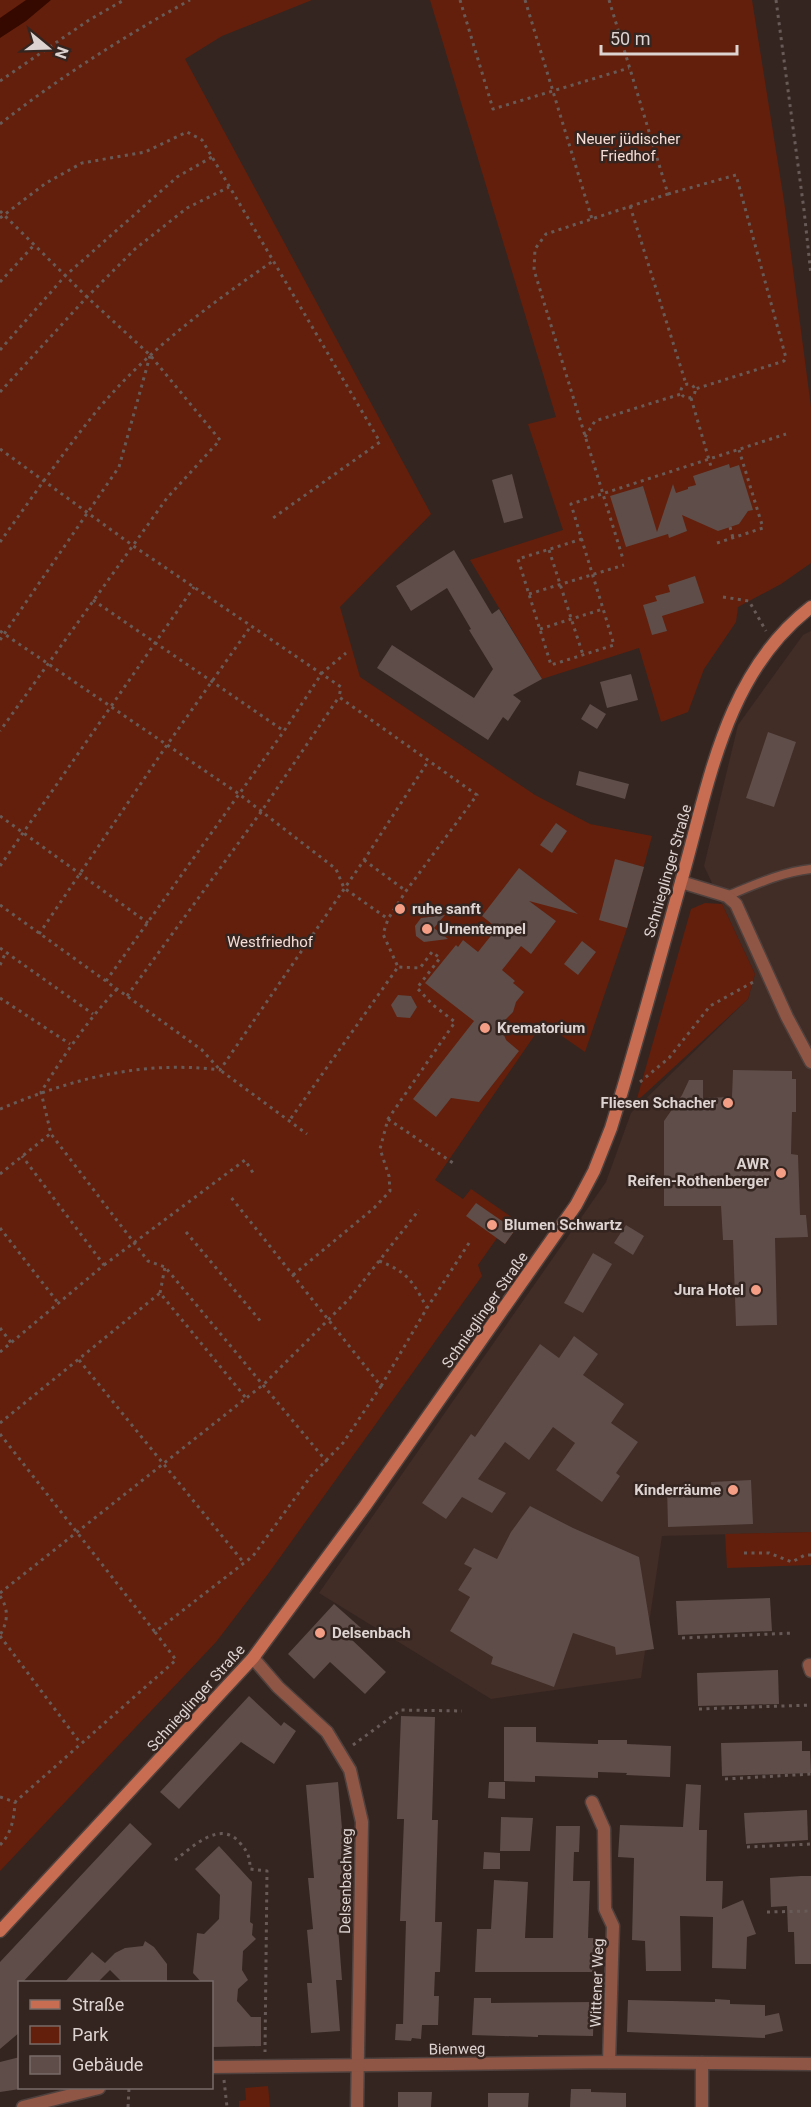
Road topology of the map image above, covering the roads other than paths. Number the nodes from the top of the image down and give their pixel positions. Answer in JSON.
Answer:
{"nodes":[{"id":1,"x":811,"y":607,"type":"edge"},
{"id":2,"x":811,"y":869,"type":"edge"},
{"id":3,"x":681,"y":882,"type":"junction"},
{"id":4,"x":727,"y":896,"type":"junction"},
{"id":5,"x":811,"y":1062,"type":"edge"},
{"id":6,"x":253,"y":1658,"type":"junction"},
{"id":7,"x":592,"y":1802,"type":"dead end"},
{"id":8,"x":0,"y":1931,"type":"edge"},
{"id":9,"x":609,"y":2061,"type":"junction"},
{"id":10,"x":702,"y":2063,"type":"junction"},
{"id":11,"x":811,"y":2064,"type":"edge"},
{"id":12,"x":358,"y":2065,"type":"junction"},
{"id":13,"x":217,"y":2067,"type":"edge"},
{"id":14,"x":95,"y":2089,"type":"edge"},
{"id":15,"x":23,"y":2107,"type":"edge"},
{"id":16,"x":357,"y":2107,"type":"edge"},
{"id":17,"x":702,"y":2107,"type":"edge"}],
"edges":[{"from":1,"to":3,"type":"main road","name":"Schnieglinger Straße"},
{"from":2,"to":4,"type":"lane"},
{"from":3,"to":4,"type":"street"},
{"from":3,"to":6,"type":"main road","name":"Schnieglinger Straße"},
{"from":4,"to":5,"type":"street"},
{"from":6,"to":8,"type":"main road","name":"Schnieglinger Straße"},
{"from":6,"to":12,"type":"street","name":"Delsenbachweg"},
{"from":7,"to":9,"type":"street","name":"Wittener Weg"},
{"from":9,"to":10,"type":"street","name":"Bienweg"},
{"from":9,"to":12,"type":"street","name":"Bienweg"},
{"from":10,"to":11,"type":"street","name":"Bienweg"},
{"from":10,"to":17,"type":"street"},
{"from":12,"to":13,"type":"street","name":"Bienweg"},
{"from":12,"to":16,"type":"street","name":"Delsenbachweg"},
{"from":14,"to":15,"type":"street"}]}
